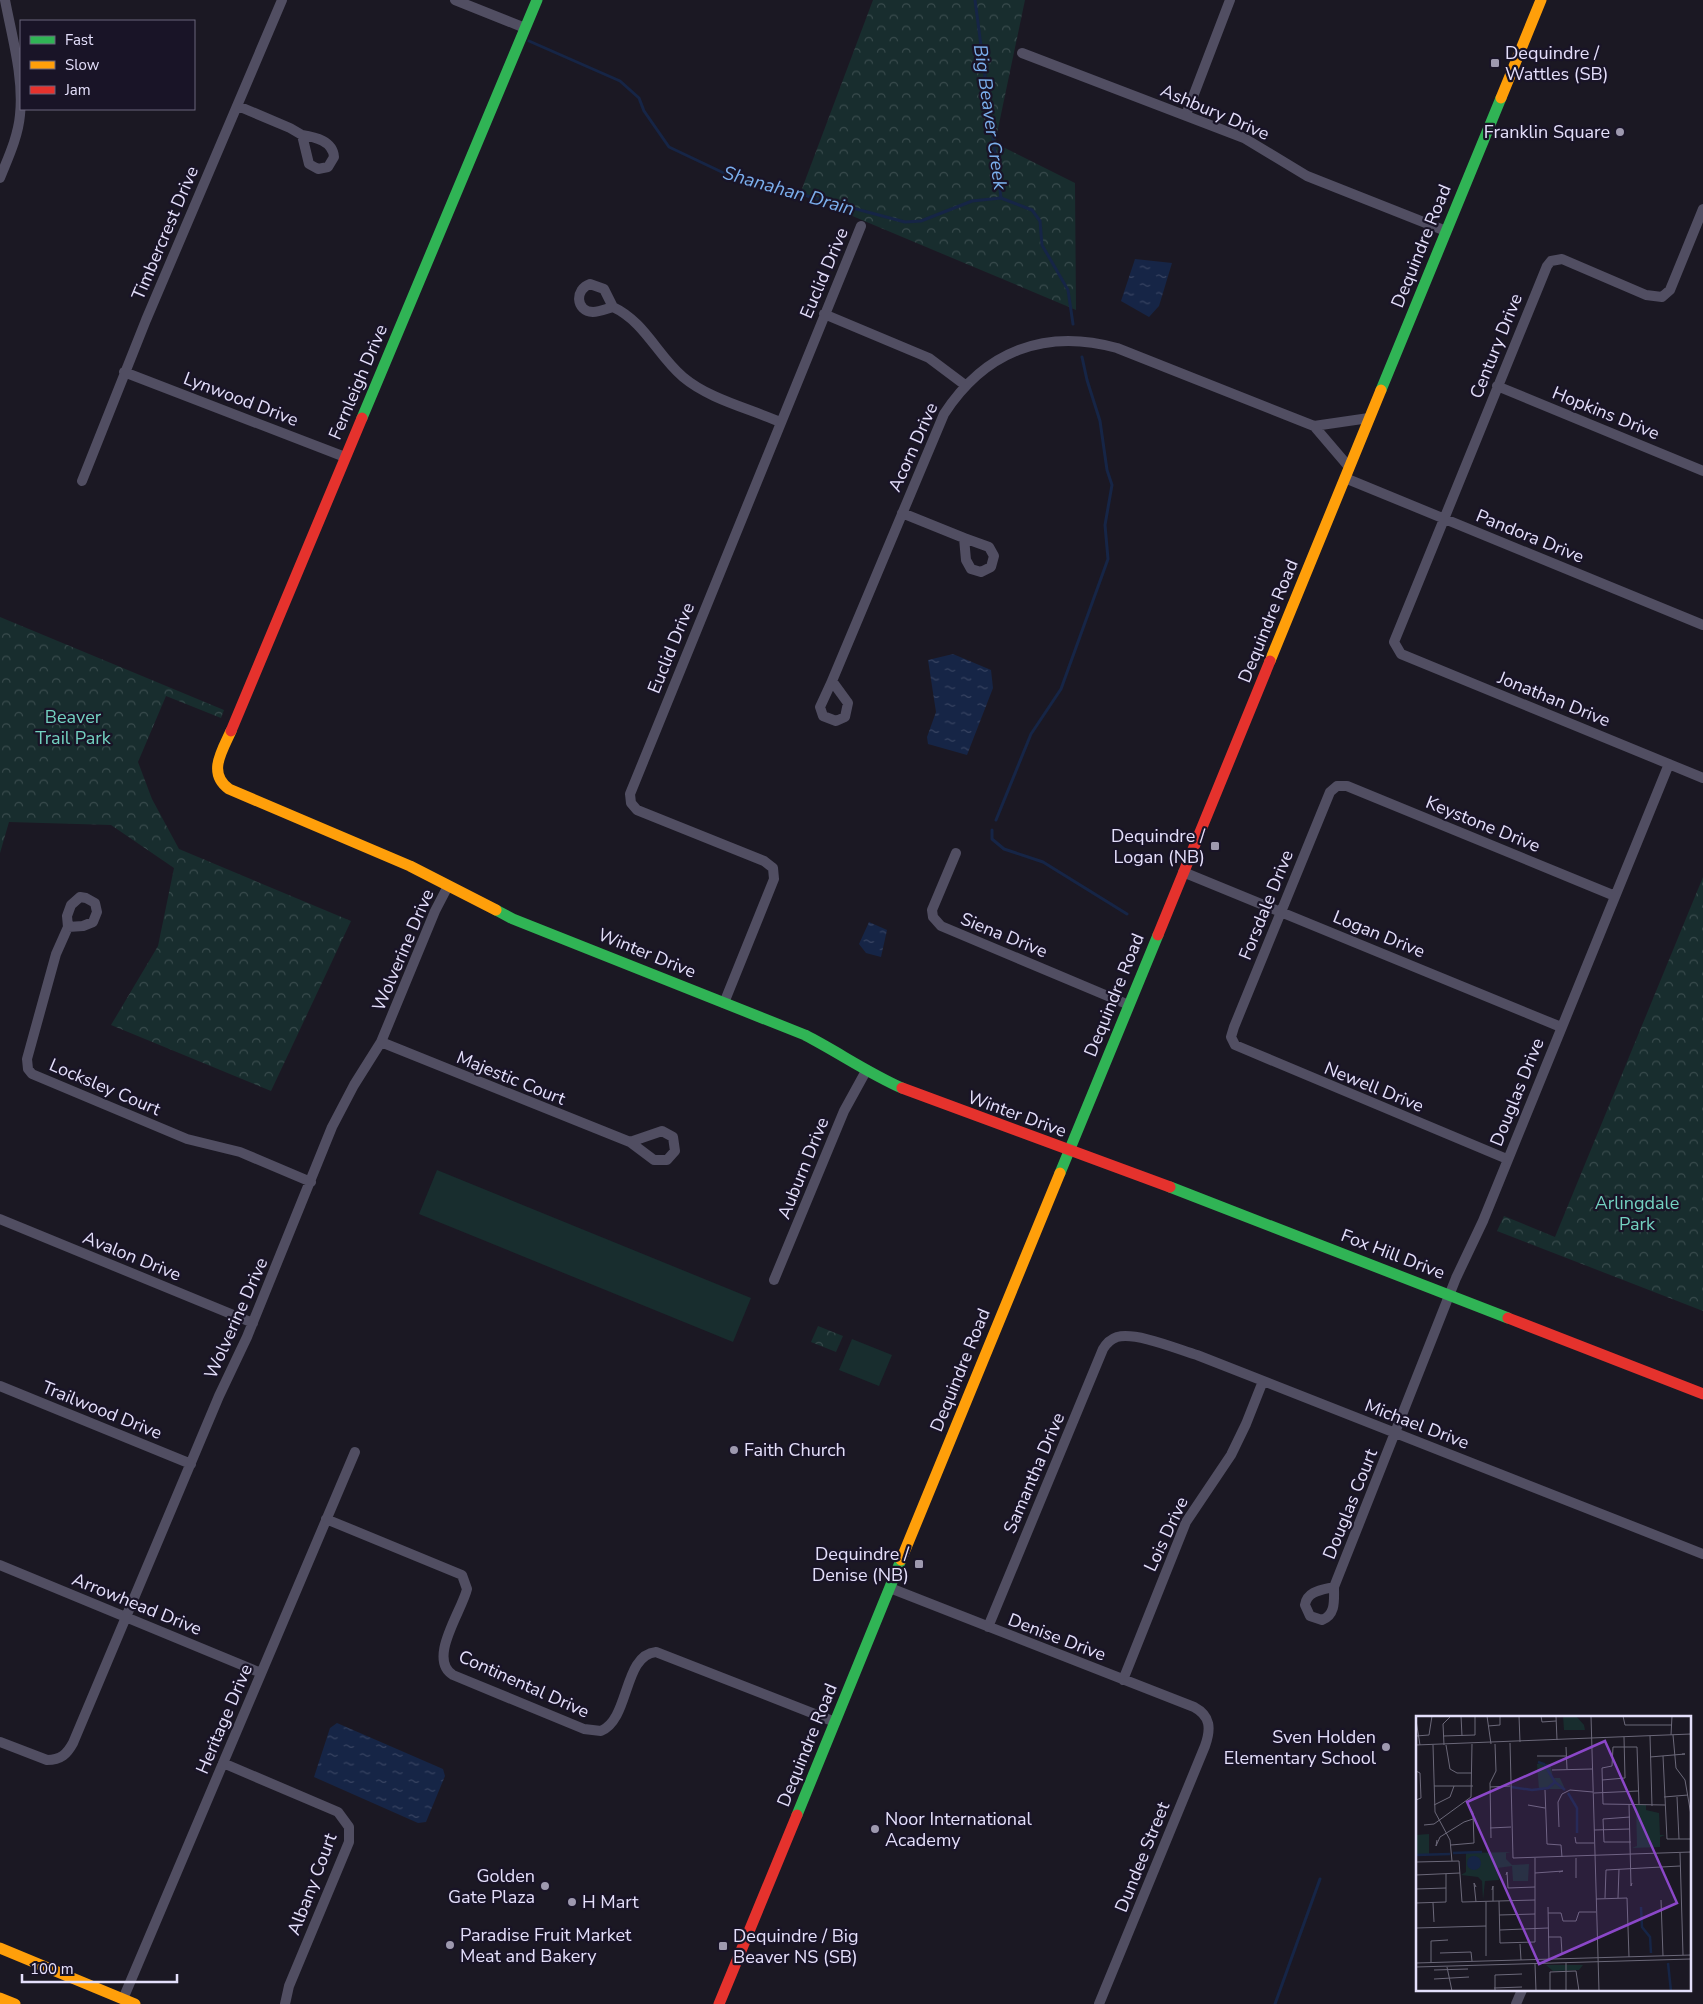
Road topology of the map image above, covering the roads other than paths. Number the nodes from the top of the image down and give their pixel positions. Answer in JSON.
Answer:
{"nodes":[{"id":1,"x":5,"y":0,"type":"edge"},
{"id":2,"x":282,"y":0,"type":"edge"},
{"id":3,"x":455,"y":0,"type":"edge"},
{"id":4,"x":537,"y":0,"type":"edge"},
{"id":5,"x":1230,"y":0,"type":"edge"},
{"id":6,"x":1541,"y":0,"type":"edge"},
{"id":7,"x":525,"y":28,"type":"junction"},
{"id":8,"x":1022,"y":53,"type":"dead end"},
{"id":9,"x":20,"y":92,"type":"edge"},
{"id":10,"x":238,"y":106,"type":"junction"},
{"id":11,"x":20,"y":110,"type":"edge"},
{"id":12,"x":1186,"y":115,"type":"junction"},
{"id":13,"x":302,"y":136,"type":"dead end"},
{"id":14,"x":0,"y":178,"type":"edge"},
{"id":15,"x":1703,"y":209,"type":"edge"},
{"id":16,"x":861,"y":226,"type":"dead end"},
{"id":17,"x":1446,"y":232,"type":"junction"},
{"id":18,"x":613,"y":307,"type":"dead end"},
{"id":19,"x":824,"y":314,"type":"junction"},
{"id":20,"x":124,"y":372,"type":"junction"},
{"id":21,"x":965,"y":386,"type":"junction"},
{"id":22,"x":1497,"y":386,"type":"junction"},
{"id":23,"x":1369,"y":418,"type":"junction"},
{"id":24,"x":780,"y":422,"type":"junction"},
{"id":25,"x":1314,"y":426,"type":"junction"},
{"id":26,"x":345,"y":458,"type":"junction"},
{"id":27,"x":1703,"y":471,"type":"edge"},
{"id":28,"x":1347,"y":472,"type":"junction"},
{"id":29,"x":82,"y":481,"type":"dead end"},
{"id":30,"x":902,"y":513,"type":"junction"},
{"id":31,"x":1443,"y":518,"type":"junction"},
{"id":32,"x":964,"y":538,"type":"dead end"},
{"id":33,"x":1703,"y":625,"type":"edge"},
{"id":34,"x":1394,"y":647,"type":"joint"},
{"id":35,"x":832,"y":681,"type":"dead end"},
{"id":36,"x":1669,"y":764,"type":"junction"},
{"id":37,"x":218,"y":778,"type":"joint"},
{"id":38,"x":1703,"y":778,"type":"edge"},
{"id":39,"x":1337,"y":786,"type":"joint"},
{"id":40,"x":956,"y":853,"type":"dead end"},
{"id":41,"x":1183,"y":872,"type":"junction"},
{"id":42,"x":448,"y":886,"type":"junction"},
{"id":43,"x":1615,"y":896,"type":"junction"},
{"id":44,"x":1281,"y":912,"type":"junction"},
{"id":45,"x":68,"y":928,"type":"dead end"},
{"id":46,"x":724,"y":1003,"type":"junction"},
{"id":47,"x":1129,"y":1005,"type":"junction"},
{"id":48,"x":1562,"y":1027,"type":"junction"},
{"id":49,"x":1232,"y":1041,"type":"joint"},
{"id":50,"x":381,"y":1042,"type":"junction"},
{"id":51,"x":866,"y":1071,"type":"junction"},
{"id":52,"x":630,"y":1142,"type":"dead end"},
{"id":53,"x":1069,"y":1151,"type":"junction"},
{"id":54,"x":1507,"y":1159,"type":"junction"},
{"id":55,"x":311,"y":1182,"type":"junction"},
{"id":56,"x":0,"y":1219,"type":"edge"},
{"id":57,"x":774,"y":1280,"type":"dead end"},
{"id":58,"x":1449,"y":1295,"type":"junction"},
{"id":59,"x":253,"y":1323,"type":"junction"},
{"id":60,"x":1117,"y":1337,"type":"joint"},
{"id":61,"x":1263,"y":1382,"type":"junction"},
{"id":62,"x":0,"y":1386,"type":"edge"},
{"id":63,"x":1703,"y":1394,"type":"edge"},
{"id":64,"x":1396,"y":1433,"type":"junction"},
{"id":65,"x":355,"y":1452,"type":"dead end"},
{"id":66,"x":191,"y":1464,"type":"junction"},
{"id":67,"x":326,"y":1519,"type":"junction"},
{"id":68,"x":1703,"y":1554,"type":"edge"},
{"id":69,"x":0,"y":1565,"type":"edge"},
{"id":70,"x":1334,"y":1587,"type":"dead end"},
{"id":71,"x":890,"y":1588,"type":"junction"},
{"id":72,"x":126,"y":1617,"type":"junction"},
{"id":73,"x":988,"y":1627,"type":"junction"},
{"id":74,"x":261,"y":1673,"type":"junction"},
{"id":75,"x":1123,"y":1680,"type":"junction"},
{"id":76,"x":1208,"y":1720,"type":"joint"},
{"id":77,"x":835,"y":1722,"type":"junction"},
{"id":78,"x":0,"y":1742,"type":"edge"},
{"id":79,"x":223,"y":1763,"type":"junction"},
{"id":80,"x":0,"y":1948,"type":"edge"},
{"id":81,"x":1521,"y":1992,"type":"edge"},
{"id":82,"x":0,"y":1998,"type":"edge"},
{"id":83,"x":123,"y":1999,"type":"junction"},
{"id":84,"x":15,"y":2004,"type":"edge"},
{"id":85,"x":135,"y":2004,"type":"edge"},
{"id":86,"x":285,"y":2004,"type":"edge"},
{"id":87,"x":719,"y":2004,"type":"edge"},
{"id":88,"x":1100,"y":2004,"type":"edge"},
{"id":89,"x":1516,"y":2004,"type":"edge"}],
"edges":[{"from":1,"to":9,"type":"street"},
{"from":2,"to":10,"type":"street","name":"Timbercrest Drive"},
{"from":3,"to":7,"type":"street"},
{"from":4,"to":7,"type":"street","name":"Fernleigh Drive"},
{"from":5,"to":12,"type":"street"},
{"from":6,"to":17,"type":"street","name":"Dequindre Road"},
{"from":7,"to":26,"type":"street","name":"Fernleigh Drive"},
{"from":8,"to":12,"type":"street","name":"Ashbury Drive"},
{"from":10,"to":13,"type":"street"},
{"from":10,"to":20,"type":"street","name":"Timbercrest Drive"},
{"from":11,"to":14,"type":"street"},
{"from":12,"to":17,"type":"street","name":"Ashbury Drive"},
{"from":15,"to":22,"type":"street","name":"Century Drive"},
{"from":16,"to":19,"type":"street","name":"Euclid Drive"},
{"from":17,"to":23,"type":"street","name":"Dequindre Road"},
{"from":18,"to":24,"type":"street"},
{"from":19,"to":21,"type":"street"},
{"from":19,"to":24,"type":"street","name":"Euclid Drive"},
{"from":20,"to":26,"type":"street","name":"Lynwood Drive"},
{"from":20,"to":29,"type":"street","name":"Timbercrest Drive"},
{"from":21,"to":25,"type":"street","name":"Acorn Drive"},
{"from":21,"to":30,"type":"street","name":"Acorn Drive"},
{"from":22,"to":27,"type":"street","name":"Hopkins Drive"},
{"from":22,"to":31,"type":"street","name":"Century Drive"},
{"from":23,"to":25,"type":"street"},
{"from":23,"to":28,"type":"street","name":"Dequindre Road"},
{"from":24,"to":46,"type":"street","name":"Euclid Drive"},
{"from":25,"to":28,"type":"street","name":"Acorn Drive"},
{"from":26,"to":37,"type":"street","name":"Fernleigh Drive"},
{"from":28,"to":31,"type":"street","name":"Pandora Drive"},
{"from":28,"to":41,"type":"street","name":"Dequindre Road"},
{"from":30,"to":32,"type":"street"},
{"from":30,"to":35,"type":"street","name":"Acorn Drive"},
{"from":31,"to":33,"type":"street","name":"Pandora Drive"},
{"from":31,"to":34,"type":"street","name":"Century Drive"},
{"from":34,"to":36,"type":"street","name":"Jonathan Drive"},
{"from":36,"to":38,"type":"street","name":"Jonathan Drive"},
{"from":36,"to":43,"type":"street","name":"Douglas Drive"},
{"from":37,"to":42,"type":"street","name":"Winter Drive"},
{"from":39,"to":43,"type":"street","name":"Keystone Drive"},
{"from":39,"to":44,"type":"street","name":"Forsdale Drive"},
{"from":40,"to":47,"type":"street","name":"Siena Drive"},
{"from":41,"to":44,"type":"street","name":"Logan Drive"},
{"from":41,"to":47,"type":"street","name":"Dequindre Road"},
{"from":42,"to":46,"type":"street","name":"Winter Drive"},
{"from":42,"to":50,"type":"street","name":"Wolverine Drive"},
{"from":43,"to":48,"type":"street","name":"Douglas Drive"},
{"from":44,"to":48,"type":"street","name":"Logan Drive"},
{"from":44,"to":49,"type":"street","name":"Forsdale Drive"},
{"from":45,"to":55,"type":"street","name":"Locksley Court"},
{"from":46,"to":51,"type":"street","name":"Winter Drive"},
{"from":47,"to":53,"type":"street","name":"Dequindre Road"},
{"from":48,"to":54,"type":"street","name":"Douglas Drive"},
{"from":49,"to":54,"type":"street","name":"Newell Drive"},
{"from":50,"to":52,"type":"street","name":"Majestic Court"},
{"from":50,"to":55,"type":"street","name":"Wolverine Drive"},
{"from":51,"to":53,"type":"street","name":"Winter Drive"},
{"from":51,"to":57,"type":"street","name":"Auburn Drive"},
{"from":53,"to":58,"type":"street","name":"Fox Hill Drive"},
{"from":53,"to":71,"type":"street","name":"Dequindre Road"},
{"from":54,"to":58,"type":"street","name":"Douglas Drive"},
{"from":55,"to":59,"type":"street","name":"Wolverine Drive"},
{"from":56,"to":59,"type":"street","name":"Avalon Drive"},
{"from":58,"to":63,"type":"street","name":"Fox Hill Drive"},
{"from":58,"to":64,"type":"street","name":"Douglas Drive"},
{"from":59,"to":66,"type":"street","name":"Wolverine Drive"},
{"from":60,"to":61,"type":"street","name":"Michael Drive"},
{"from":60,"to":73,"type":"street","name":"Samantha Drive"},
{"from":61,"to":64,"type":"street","name":"Michael Drive"},
{"from":61,"to":75,"type":"street","name":"Lois Drive"},
{"from":62,"to":66,"type":"street","name":"Trailwood Drive"},
{"from":64,"to":68,"type":"street","name":"Michael Drive"},
{"from":64,"to":70,"type":"street","name":"Douglas Court"},
{"from":65,"to":67,"type":"street","name":"Heritage Drive"},
{"from":66,"to":72,"type":"street","name":"Wolverine Drive"},
{"from":67,"to":74,"type":"street","name":"Heritage Drive"},
{"from":67,"to":77,"type":"street","name":"Continental Drive"},
{"from":69,"to":72,"type":"street","name":"Arrowhead Drive"},
{"from":71,"to":73,"type":"street","name":"Denise Drive"},
{"from":71,"to":77,"type":"street","name":"Dequindre Road"},
{"from":72,"to":74,"type":"street","name":"Arrowhead Drive"},
{"from":72,"to":78,"type":"street","name":"Wolverine Drive"},
{"from":73,"to":75,"type":"street","name":"Denise Drive"},
{"from":74,"to":79,"type":"street","name":"Heritage Drive"},
{"from":75,"to":76,"type":"street","name":"Denise Drive"},
{"from":76,"to":88,"type":"street","name":"Dundee Street"},
{"from":77,"to":87,"type":"street","name":"Dequindre Road"},
{"from":79,"to":83,"type":"street","name":"Heritage Drive"},
{"from":79,"to":86,"type":"street","name":"Albany Court"},
{"from":80,"to":83,"type":"street"},
{"from":81,"to":89,"type":"street"},
{"from":82,"to":84,"type":"street"},
{"from":83,"to":85,"type":"street"}]}
